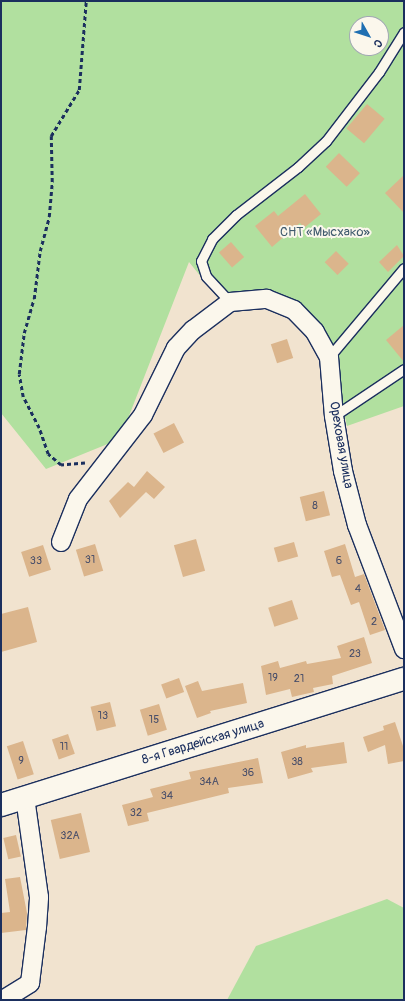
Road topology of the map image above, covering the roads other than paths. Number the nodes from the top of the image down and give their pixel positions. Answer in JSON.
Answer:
{"nodes":[{"id":1,"x":404,"y":32,"type":"edge"},
{"id":2,"x":404,"y":268,"type":"edge"},
{"id":3,"x":230,"y":302,"type":"junction"},
{"id":4,"x":329,"y":358,"type":"junction"},
{"id":5,"x":404,"y":369,"type":"edge"},
{"id":6,"x":334,"y":416,"type":"junction"},
{"id":7,"x":61,"y":542,"type":"dead end"},
{"id":8,"x":404,"y":649,"type":"edge"},
{"id":9,"x":404,"y":679,"type":"edge"},
{"id":10,"x":25,"y":798,"type":"junction"},
{"id":11,"x":1,"y":805,"type":"edge"},
{"id":12,"x":3,"y":1000,"type":"edge"}],
"edges":[{"from":1,"to":3,"type":"lane"},
{"from":2,"to":4,"type":"lane"},
{"from":3,"to":4,"type":"street","name":"Ореховая улица"},
{"from":3,"to":7,"type":"street"},
{"from":4,"to":6,"type":"street","name":"Ореховая улица"},
{"from":5,"to":6,"type":"lane"},
{"from":6,"to":8,"type":"street","name":"Ореховая улица"},
{"from":9,"to":10,"type":"street","name":"8-я Гвардейская улица"},
{"from":10,"to":11,"type":"street","name":"8-я Гвардейская улица"},
{"from":10,"to":12,"type":"street"}]}
